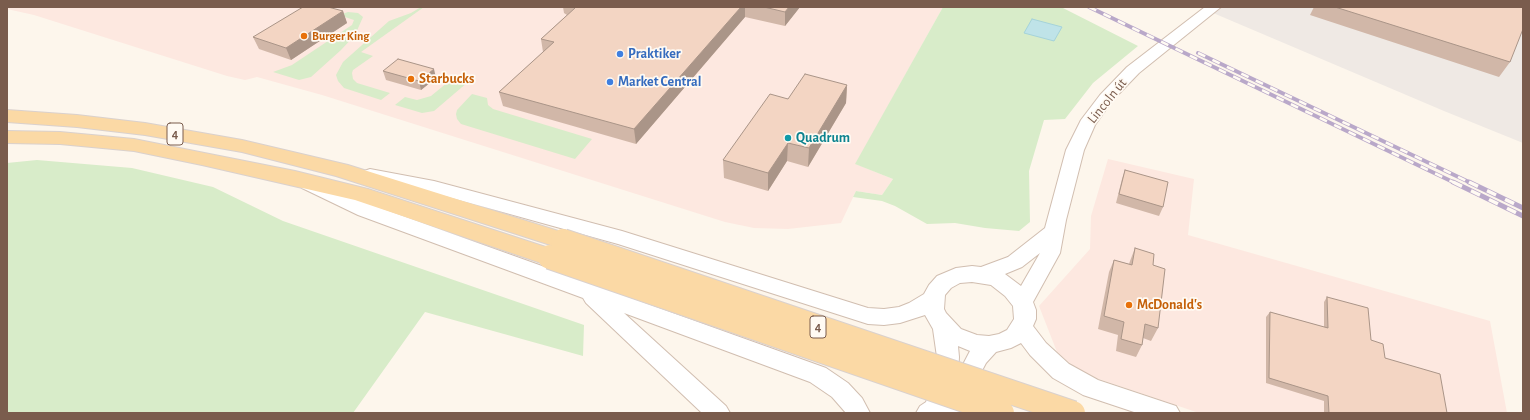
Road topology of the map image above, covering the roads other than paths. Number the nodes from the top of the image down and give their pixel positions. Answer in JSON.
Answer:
{"nodes":[{"id":1,"x":1214,"y":7,"type":"edge"},
{"id":2,"x":7,"y":116,"type":"edge"},
{"id":3,"x":7,"y":137,"type":"edge"},
{"id":4,"x":341,"y":170,"type":"junction"},
{"id":5,"x":295,"y":178,"type":"junction"},
{"id":6,"x":1054,"y":231,"type":"junction"},
{"id":7,"x":557,"y":249,"type":"junction"},
{"id":8,"x":982,"y":275,"type":"junction"},
{"id":9,"x":586,"y":291,"type":"junction"},
{"id":10,"x":933,"y":299,"type":"junction"},
{"id":11,"x":1022,"y":302,"type":"junction"},
{"id":12,"x":944,"y":327,"type":"junction"},
{"id":13,"x":1022,"y":327,"type":"junction"},
{"id":14,"x":989,"y":345,"type":"junction"},
{"id":15,"x":718,"y":413,"type":"edge"},
{"id":16,"x":858,"y":413,"type":"edge"},
{"id":17,"x":928,"y":413,"type":"edge"},
{"id":18,"x":956,"y":413,"type":"edge"},
{"id":19,"x":1002,"y":413,"type":"edge"},
{"id":20,"x":1072,"y":413,"type":"edge"},
{"id":21,"x":1168,"y":413,"type":"edge"}],
"edges":[{"from":1,"to":6,"type":"street","name":"Lincoln út"},
{"from":2,"to":4,"type":"main road","number":"4"},
{"from":3,"to":5,"type":"main road","number":"4"},
{"from":4,"to":7,"type":"main road","number":"4"},
{"from":4,"to":10,"type":"street"},
{"from":5,"to":7,"type":"main road","number":"4"},
{"from":5,"to":9,"type":"street"},
{"from":6,"to":8,"type":"street"},
{"from":6,"to":11,"type":"street","name":"Lincoln út"},
{"from":7,"to":19,"type":"main road","number":"4","bridge":true},
{"from":7,"to":20,"type":"main road","number":"4","bridge":true},
{"from":8,"to":10,"type":"street"},
{"from":8,"to":11,"type":"street"},
{"from":9,"to":15,"type":"street"},
{"from":9,"to":16,"type":"street"},
{"from":10,"to":12,"type":"street"},
{"from":11,"to":13,"type":"street"},
{"from":12,"to":14,"type":"street"},
{"from":12,"to":17,"type":"street"},
{"from":13,"to":14,"type":"street"},
{"from":13,"to":21,"type":"street"},
{"from":14,"to":18,"type":"street"}]}
